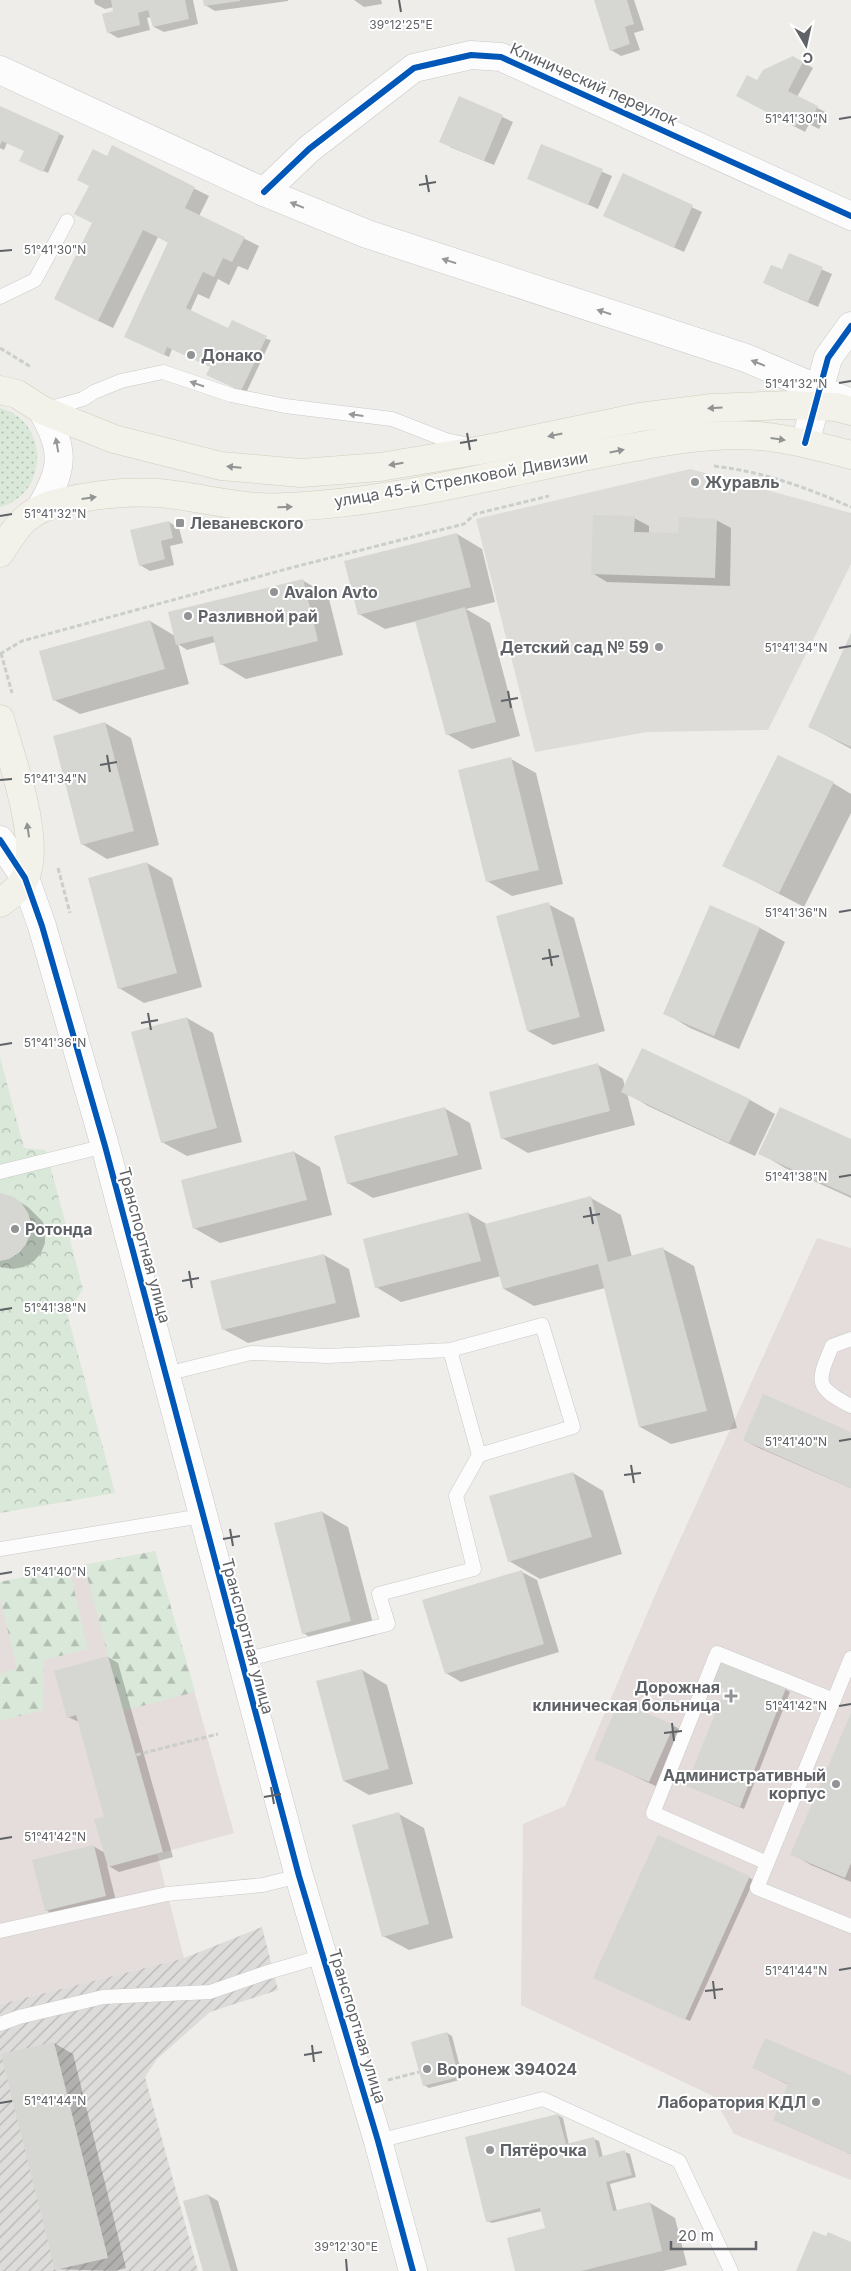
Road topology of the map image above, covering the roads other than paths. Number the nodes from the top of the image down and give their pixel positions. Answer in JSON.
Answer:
{"nodes":[{"id":1,"x":0,"y":70,"type":"edge"},
{"id":2,"x":264,"y":192,"type":"junction"},
{"id":3,"x":851,"y":216,"type":"edge"},
{"id":4,"x":67,"y":220,"type":"dead end"},
{"id":5,"x":0,"y":297,"type":"edge"},
{"id":6,"x":851,"y":326,"type":"edge"},
{"id":7,"x":0,"y":390,"type":"edge"},
{"id":8,"x":817,"y":397,"type":"junction"},
{"id":9,"x":851,"y":403,"type":"edge"},
{"id":10,"x":42,"y":410,"type":"junction"},
{"id":11,"x":851,"y":412,"type":"edge"},
{"id":12,"x":804,"y":443,"type":"junction"},
{"id":13,"x":487,"y":449,"type":"junction"},
{"id":14,"x":851,"y":455,"type":"edge"},
{"id":15,"x":21,"y":519,"type":"edge"},
{"id":16,"x":0,"y":553,"type":"edge"},
{"id":17,"x":0,"y":719,"type":"edge"},
{"id":18,"x":0,"y":840,"type":"edge"},
{"id":19,"x":25,"y":878,"type":"junction"},
{"id":20,"x":0,"y":903,"type":"edge"},
{"id":21,"x":105,"y":1146,"type":"junction"},
{"id":22,"x":0,"y":1172,"type":"edge"},
{"id":23,"x":851,"y":1339,"type":"edge"},
{"id":24,"x":450,"y":1350,"type":"junction"},
{"id":25,"x":166,"y":1374,"type":"junction"},
{"id":26,"x":851,"y":1406,"type":"edge"},
{"id":27,"x":479,"y":1455,"type":"junction"},
{"id":28,"x":202,"y":1516,"type":"junction"},
{"id":29,"x":0,"y":1549,"type":"edge"},
{"id":30,"x":851,"y":1658,"type":"edge"},
{"id":31,"x":240,"y":1661,"type":"junction"},
{"id":32,"x":834,"y":1700,"type":"junction"},
{"id":33,"x":767,"y":1863,"type":"junction"},
{"id":34,"x":299,"y":1876,"type":"junction"},
{"id":35,"x":851,"y":1926,"type":"edge"},
{"id":36,"x":0,"y":1931,"type":"edge"},
{"id":37,"x":323,"y":1956,"type":"junction"},
{"id":38,"x":0,"y":2024,"type":"edge"},
{"id":39,"x":378,"y":2141,"type":"junction"},
{"id":40,"x":413,"y":2271,"type":"edge"},
{"id":41,"x":731,"y":2271,"type":"edge"}],
"edges":[{"from":1,"to":2,"type":"street"},
{"from":2,"to":3,"type":"street","name":"Клинический переулок"},
{"from":8,"to":2,"type":"street","one_way":true},
{"from":4,"to":5,"type":"lane"},
{"from":6,"to":8,"type":"street"},
{"from":7,"to":10,"type":"main road"},
{"from":8,"to":9,"type":"street"},
{"from":8,"to":11,"type":"main road","name":"улица 45-й Стрелковой Дивизии"},
{"from":8,"to":12,"type":"street"},
{"from":8,"to":13,"type":"main road","name":"улица 45-й Стрелковой Дивизии","one_way":true},
{"from":13,"to":10,"type":"main road","name":"улица 45-й Стрелковой Дивизии","one_way":true},
{"from":13,"to":10,"type":"lane","one_way":true},
{"from":15,"to":10,"type":"street","one_way":true},
{"from":12,"to":14,"type":"main road","name":"улица 45-й Стрелковой Дивизии"},
{"from":15,"to":12,"type":"main road","name":"улица 45-й Стрелковой Дивизии","one_way":true},
{"from":15,"to":16,"type":"main road"},
{"from":19,"to":17,"type":"main road","one_way":true},
{"from":18,"to":19,"type":"street","name":"Транспортная улица"},
{"from":19,"to":20,"type":"main road"},
{"from":19,"to":21,"type":"street","name":"Транспортная улица"},
{"from":21,"to":22,"type":"lane"},
{"from":21,"to":25,"type":"street","name":"Транспортная улица"},
{"from":23,"to":26,"type":"lane"},
{"from":24,"to":25,"type":"lane"},
{"from":24,"to":27,"type":"lane"},
{"from":24,"to":27,"type":"lane"},
{"from":25,"to":28,"type":"street","name":"Транспортная улица"},
{"from":27,"to":31,"type":"lane"},
{"from":28,"to":29,"type":"lane"},
{"from":28,"to":31,"type":"street","name":"Транспортная улица"},
{"from":30,"to":32,"type":"lane"},
{"from":31,"to":34,"type":"street","name":"Транспортная улица"},
{"from":32,"to":33,"type":"lane"},
{"from":32,"to":33,"type":"lane"},
{"from":33,"to":35,"type":"lane"},
{"from":34,"to":36,"type":"lane"},
{"from":34,"to":37,"type":"street","name":"Транспортная улица"},
{"from":37,"to":38,"type":"lane"},
{"from":37,"to":39,"type":"street","name":"Транспортная улица"},
{"from":39,"to":40,"type":"street","name":"Транспортная улица"},
{"from":39,"to":41,"type":"lane"}]}
